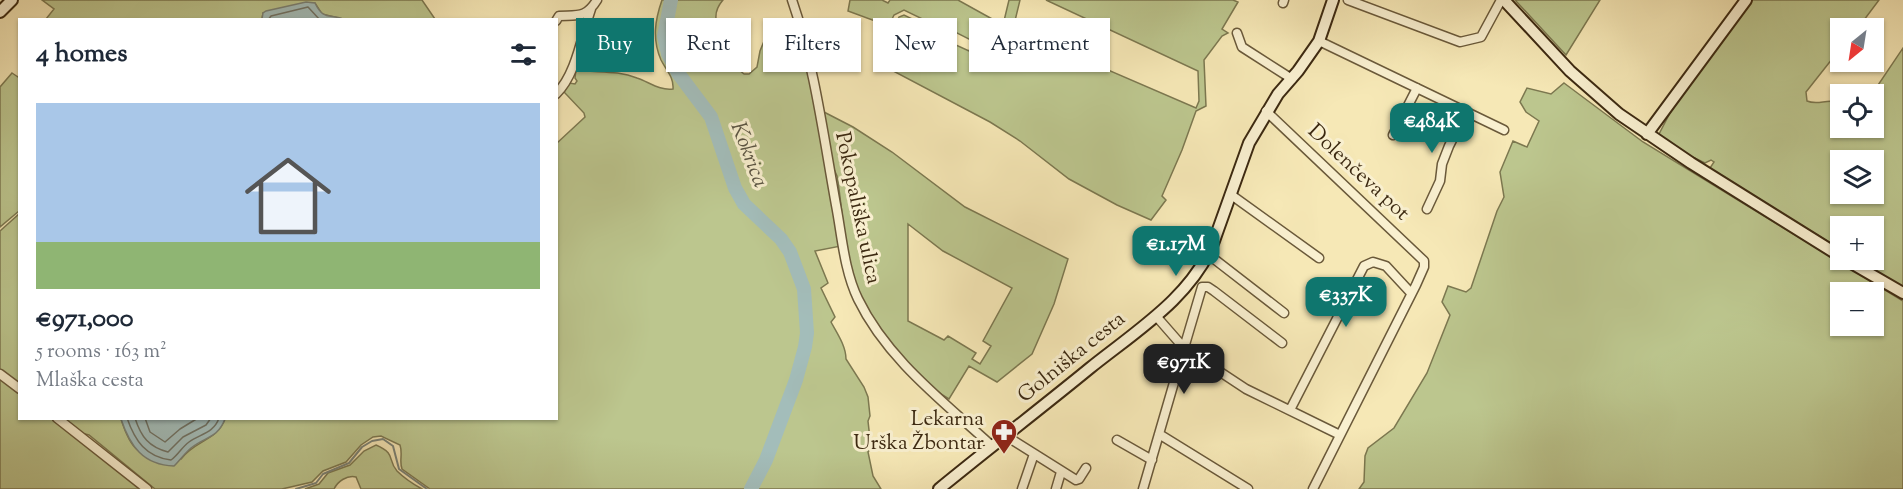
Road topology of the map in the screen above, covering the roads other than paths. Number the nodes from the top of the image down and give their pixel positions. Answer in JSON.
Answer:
{"nodes":[{"id":1,"x":12,"y":0,"type":"edge"},
{"id":2,"x":597,"y":0,"type":"edge"},
{"id":3,"x":792,"y":0,"type":"edge"},
{"id":4,"x":1333,"y":0,"type":"edge"},
{"id":5,"x":1348,"y":0,"type":"edge"},
{"id":6,"x":1503,"y":0,"type":"edge"},
{"id":7,"x":1746,"y":0,"type":"edge"},
{"id":8,"x":591,"y":9,"type":"junction"},
{"id":9,"x":0,"y":12,"type":"edge"},
{"id":10,"x":558,"y":18,"type":"edge"},
{"id":11,"x":1237,"y":33,"type":"dead end"},
{"id":12,"x":1319,"y":40,"type":"junction"},
{"id":13,"x":1292,"y":79,"type":"junction"},
{"id":14,"x":1417,"y":88,"type":"junction"},
{"id":15,"x":558,"y":92,"type":"edge"},
{"id":16,"x":1266,"y":111,"type":"junction"},
{"id":17,"x":1466,"y":112,"type":"junction"},
{"id":18,"x":1504,"y":130,"type":"dead end"},
{"id":19,"x":1647,"y":134,"type":"junction"},
{"id":20,"x":1393,"y":135,"type":"dead end"},
{"id":21,"x":1230,"y":194,"type":"junction"},
{"id":22,"x":1427,"y":209,"type":"dead end"},
{"id":23,"x":1180,"y":241,"type":"dead end"},
{"id":24,"x":1830,"y":250,"type":"edge"},
{"id":25,"x":1209,"y":255,"type":"junction"},
{"id":26,"x":1319,"y":258,"type":"dead end"},
{"id":27,"x":1863,"y":270,"type":"edge"},
{"id":28,"x":1411,"y":293,"type":"junction"},
{"id":29,"x":1903,"y":293,"type":"edge"},
{"id":30,"x":1284,"y":313,"type":"dead end"},
{"id":31,"x":1156,"y":315,"type":"junction"},
{"id":32,"x":1282,"y":343,"type":"dead end"},
{"id":33,"x":1184,"y":348,"type":"junction"},
{"id":34,"x":0,"y":374,"type":"edge"},
{"id":35,"x":18,"y":388,"type":"edge"},
{"id":36,"x":1290,"y":410,"type":"junction"},
{"id":37,"x":60,"y":420,"type":"edge"},
{"id":38,"x":1159,"y":434,"type":"junction"},
{"id":39,"x":1006,"y":435,"type":"junction"},
{"id":40,"x":1340,"y":435,"type":"junction"},
{"id":41,"x":1117,"y":440,"type":"dead end"},
{"id":42,"x":992,"y":446,"type":"junction"},
{"id":43,"x":1034,"y":454,"type":"junction"},
{"id":44,"x":1152,"y":460,"type":"junction"},
{"id":45,"x":1086,"y":468,"type":"dead end"},
{"id":46,"x":1061,"y":472,"type":"junction"},
{"id":47,"x":147,"y":489,"type":"edge"},
{"id":48,"x":939,"y":489,"type":"edge"},
{"id":49,"x":1022,"y":489,"type":"edge"},
{"id":50,"x":1056,"y":489,"type":"edge"},
{"id":51,"x":1143,"y":489,"type":"edge"},
{"id":52,"x":1248,"y":489,"type":"edge"},
{"id":53,"x":1313,"y":489,"type":"edge"}],
"edges":[{"from":1,"to":9,"type":"street"},
{"from":2,"to":8,"type":"street"},
{"from":3,"to":42,"type":"street","name":"Pokopališka ulica"},
{"from":4,"to":12,"type":"street","name":"Golniška cesta"},
{"from":5,"to":6,"type":"street"},
{"from":6,"to":19,"type":"street"},
{"from":7,"to":19,"type":"street"},
{"from":8,"to":10,"type":"street"},
{"from":8,"to":15,"type":"street"},
{"from":11,"to":13,"type":"street"},
{"from":12,"to":13,"type":"street","name":"Golniška cesta"},
{"from":12,"to":14,"type":"street"},
{"from":13,"to":16,"type":"street","name":"Golniška cesta"},
{"from":14,"to":17,"type":"street"},
{"from":14,"to":20,"type":"street"},
{"from":16,"to":21,"type":"street","name":"Golniška cesta"},
{"from":16,"to":28,"type":"street","name":"Dolenčeva pot"},
{"from":17,"to":18,"type":"street"},
{"from":17,"to":22,"type":"street"},
{"from":19,"to":24,"type":"street"},
{"from":21,"to":25,"type":"street","name":"Golniška cesta"},
{"from":21,"to":26,"type":"street"},
{"from":23,"to":25,"type":"street"},
{"from":25,"to":30,"type":"street"},
{"from":25,"to":31,"type":"street","name":"Golniška cesta"},
{"from":27,"to":29,"type":"street"},
{"from":28,"to":36,"type":"street"},
{"from":28,"to":40,"type":"street"},
{"from":31,"to":33,"type":"street"},
{"from":31,"to":39,"type":"street","name":"Golniška cesta"},
{"from":32,"to":33,"type":"street"},
{"from":33,"to":36,"type":"street"},
{"from":33,"to":38,"type":"street"},
{"from":34,"to":35,"type":"street"},
{"from":36,"to":40,"type":"street"},
{"from":37,"to":47,"type":"street"},
{"from":38,"to":44,"type":"street"},
{"from":38,"to":52,"type":"street"},
{"from":39,"to":42,"type":"street","name":"Golniška cesta"},
{"from":39,"to":43,"type":"street"},
{"from":40,"to":53,"type":"street"},
{"from":41,"to":44,"type":"street"},
{"from":42,"to":48,"type":"street","name":"Golniška cesta"},
{"from":43,"to":46,"type":"street"},
{"from":43,"to":49,"type":"street"},
{"from":44,"to":51,"type":"street"},
{"from":45,"to":46,"type":"street"},
{"from":46,"to":50,"type":"street"}]}
